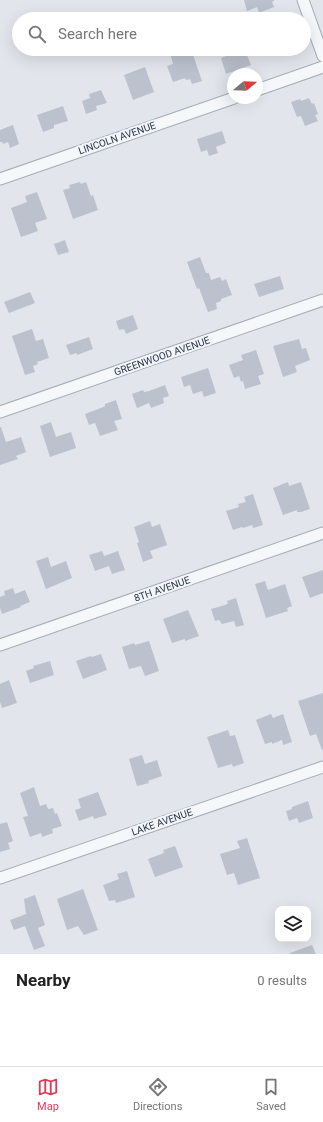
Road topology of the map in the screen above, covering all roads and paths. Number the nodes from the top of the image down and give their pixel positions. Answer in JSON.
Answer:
{"nodes":[{"id":1,"x":303,"y":0,"type":"edge"},
{"id":2,"x":307,"y":12,"type":"edge"},
{"id":3,"x":311,"y":22,"type":"edge"},
{"id":4,"x":323,"y":56,"type":"edge"},
{"id":5,"x":323,"y":67,"type":"edge"},
{"id":6,"x":263,"y":88,"type":"edge"},
{"id":7,"x":227,"y":100,"type":"edge"},
{"id":8,"x":0,"y":179,"type":"edge"},
{"id":9,"x":323,"y":300,"type":"edge"},
{"id":10,"x":0,"y":412,"type":"edge"},
{"id":11,"x":323,"y":533,"type":"edge"},
{"id":12,"x":0,"y":645,"type":"edge"},
{"id":13,"x":323,"y":767,"type":"edge"},
{"id":14,"x":0,"y":878,"type":"edge"}],
"edges":[{"from":1,"to":2,"type":"street"},
{"from":3,"to":4,"type":"street"},
{"from":5,"to":6,"type":"street"},
{"from":7,"to":8,"type":"street","name":"LINCOLN AVENUE"},
{"from":9,"to":10,"type":"street","name":"GREENWOOD AVENUE"},
{"from":11,"to":12,"type":"street","name":"8TH AVENUE"},
{"from":13,"to":14,"type":"street","name":"LAKE AVENUE"}]}
